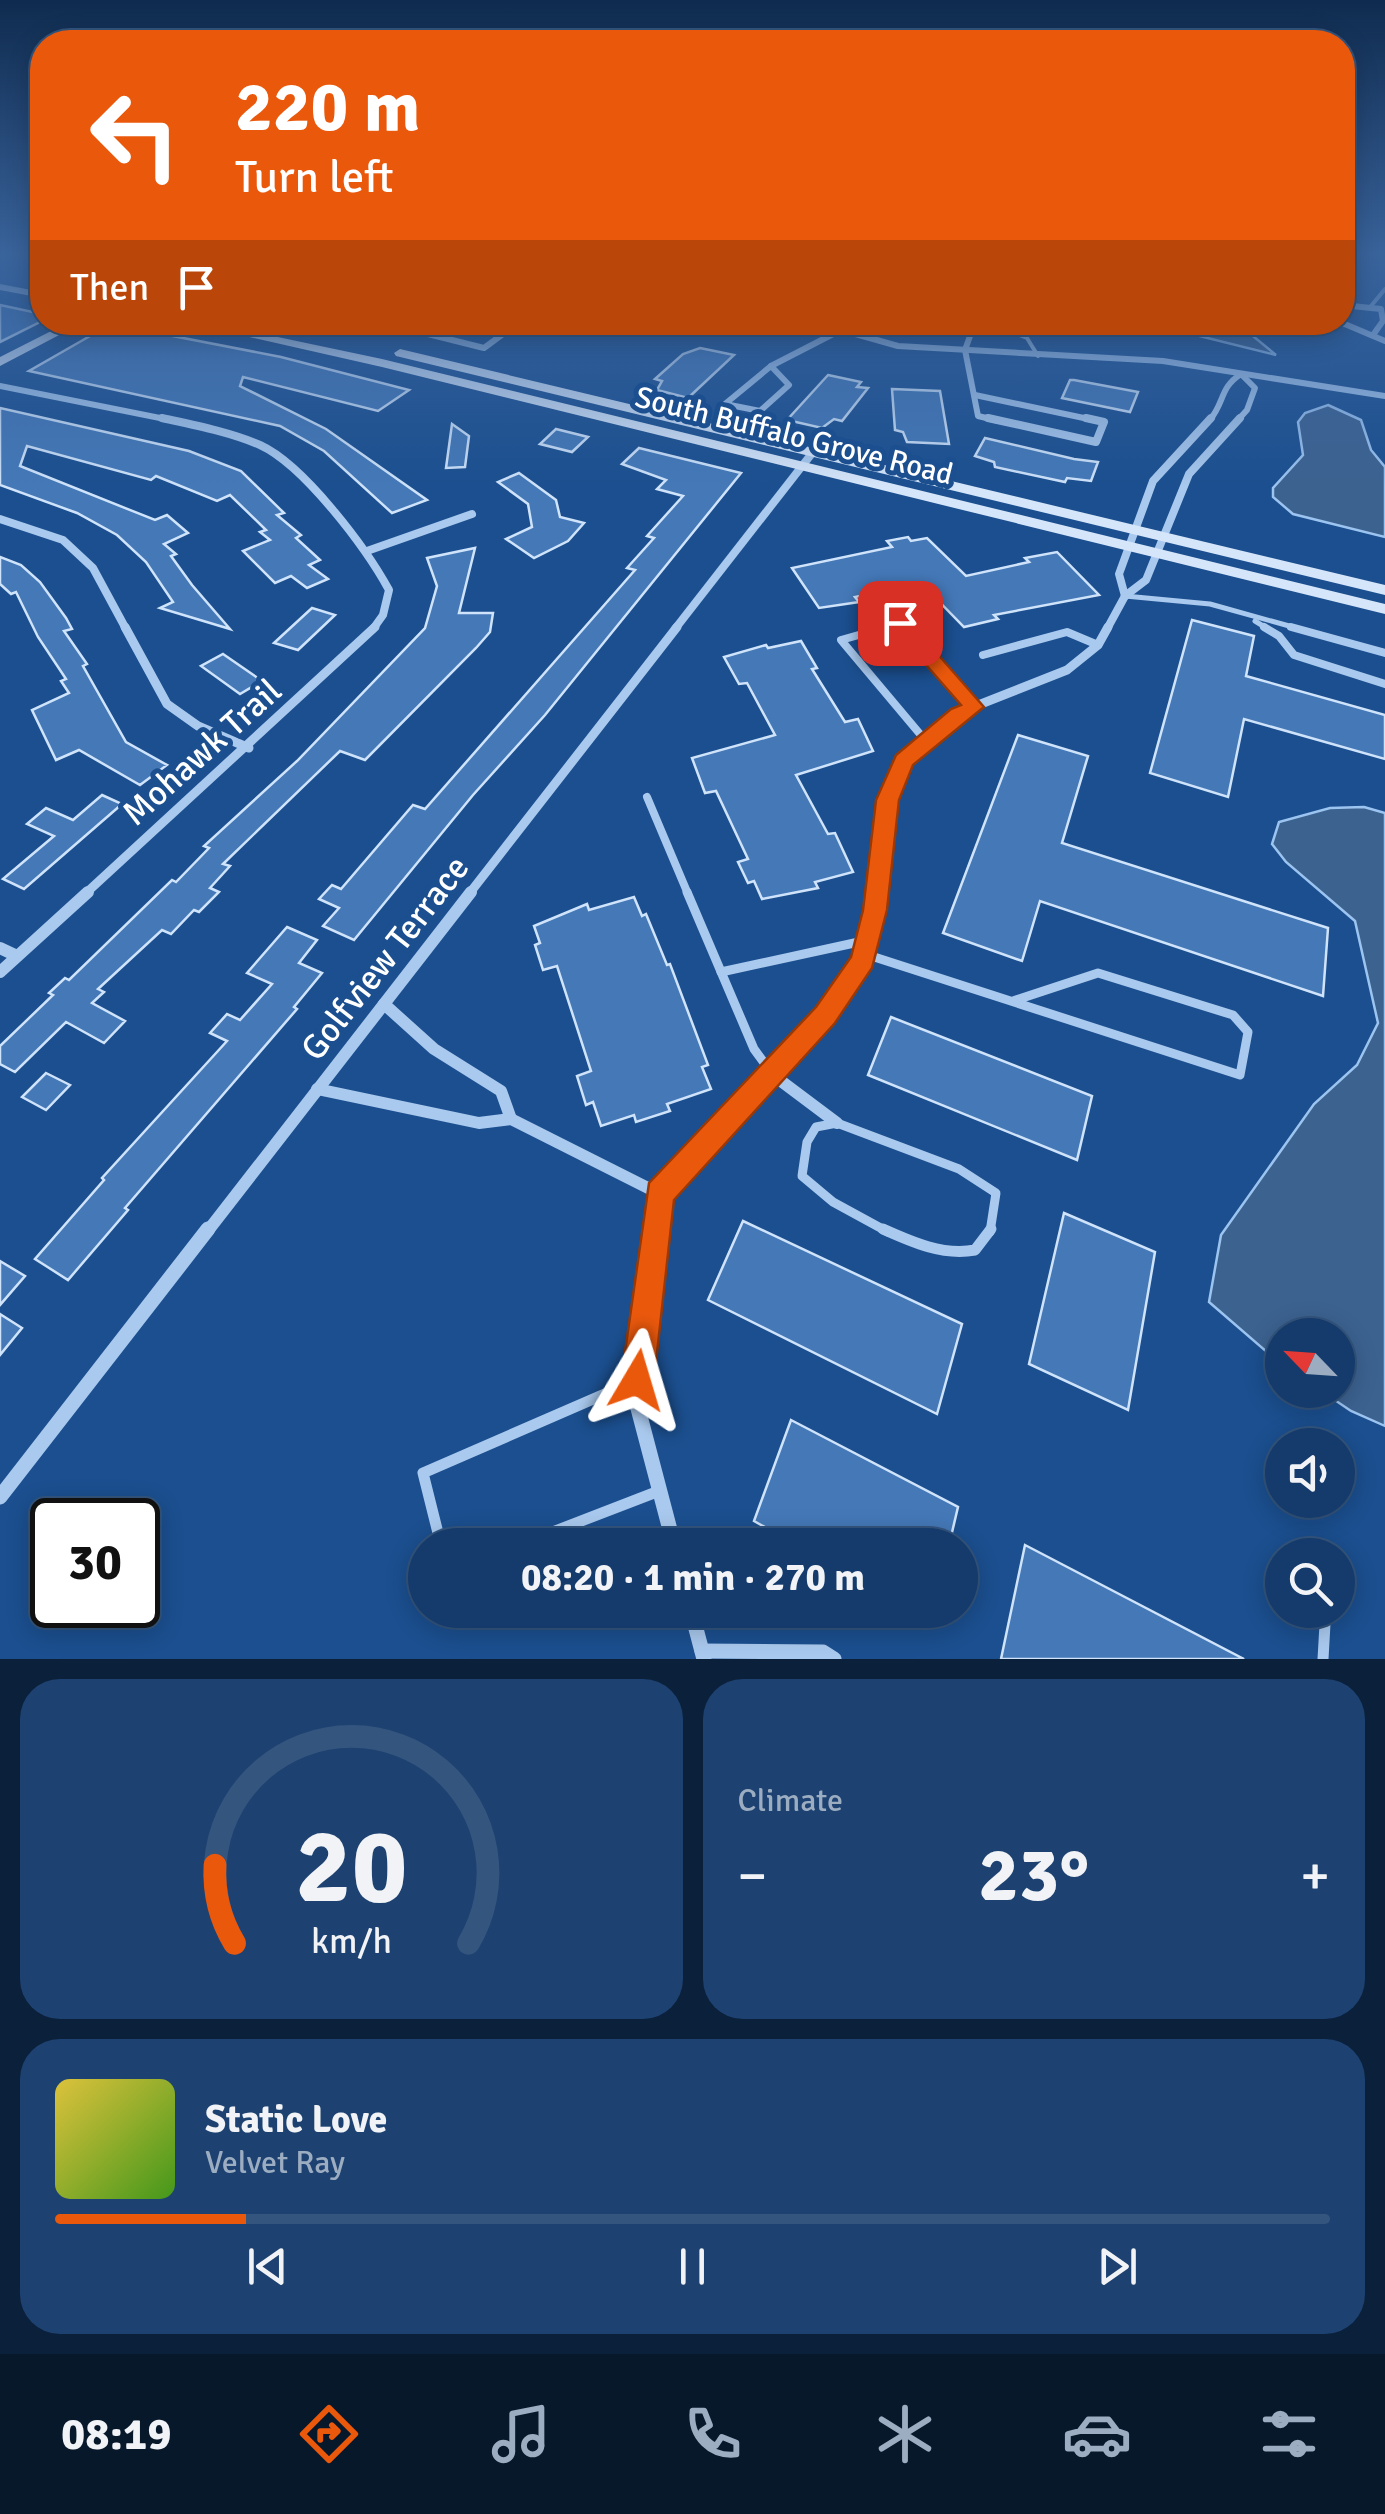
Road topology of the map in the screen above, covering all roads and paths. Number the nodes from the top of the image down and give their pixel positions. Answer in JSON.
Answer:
{"nodes":[{"id":1,"x":1366,"y":332,"type":"edge"},
{"id":2,"x":53,"y":335,"type":"edge"},
{"id":3,"x":250,"y":335,"type":"edge"},
{"id":4,"x":315,"y":335,"type":"edge"},
{"id":5,"x":432,"y":335,"type":"edge"},
{"id":6,"x":503,"y":335,"type":"edge"},
{"id":7,"x":830,"y":335,"type":"edge"},
{"id":8,"x":858,"y":335,"type":"edge"},
{"id":9,"x":970,"y":335,"type":"edge"},
{"id":10,"x":1020,"y":335,"type":"edge"},
{"id":11,"x":1373,"y":335,"type":"joint"},
{"id":12,"x":1385,"y":342,"type":"edge"},
{"id":13,"x":964,"y":350,"type":"junction"},
{"id":14,"x":1038,"y":356,"type":"junction"},
{"id":15,"x":0,"y":362,"type":"edge"},
{"id":16,"x":770,"y":364,"type":"junction"},
{"id":17,"x":1241,"y":374,"type":"junction"},
{"id":18,"x":0,"y":386,"type":"edge"},
{"id":19,"x":976,"y":395,"type":"junction"},
{"id":20,"x":1385,"y":396,"type":"edge"},
{"id":21,"x":813,"y":452,"type":"junction"},
{"id":22,"x":801,"y":466,"type":"junction"},
{"id":23,"x":472,"y":514,"type":"dead end"},
{"id":24,"x":0,"y":519,"type":"edge"},
{"id":25,"x":1131,"y":537,"type":"junction"},
{"id":26,"x":1161,"y":544,"type":"junction"},
{"id":27,"x":368,"y":551,"type":"junction"},
{"id":28,"x":1385,"y":590,"type":"edge"},
{"id":29,"x":1125,"y":596,"type":"junction"},
{"id":30,"x":1385,"y":609,"type":"edge"},
{"id":31,"x":1247,"y":616,"type":"junction"},
{"id":32,"x":1098,"y":645,"type":"junction"},
{"id":33,"x":1385,"y":653,"type":"edge"},
{"id":34,"x":984,"y":655,"type":"dead end"},
{"id":35,"x":1385,"y":684,"type":"edge"},
{"id":36,"x":974,"y":707,"type":"junction"},
{"id":37,"x":924,"y":740,"type":"junction"},
{"id":38,"x":250,"y":748,"type":"junction"},
{"id":39,"x":647,"y":797,"type":"dead end"},
{"id":40,"x":868,"y":940,"type":"junction"},
{"id":41,"x":0,"y":948,"type":"edge"},
{"id":42,"x":865,"y":954,"type":"junction"},
{"id":43,"x":17,"y":956,"type":"junction"},
{"id":44,"x":0,"y":972,"type":"edge"},
{"id":45,"x":721,"y":972,"type":"junction"},
{"id":46,"x":1013,"y":1001,"type":"junction"},
{"id":47,"x":384,"y":1004,"type":"junction"},
{"id":48,"x":773,"y":1075,"type":"junction"},
{"id":49,"x":317,"y":1090,"type":"junction"},
{"id":50,"x":511,"y":1119,"type":"junction"},
{"id":51,"x":837,"y":1123,"type":"junction"},
{"id":52,"x":660,"y":1194,"type":"junction"},
{"id":53,"x":637,"y":1380,"type":"junction"},
{"id":54,"x":660,"y":1491,"type":"junction"},
{"id":55,"x":0,"y":1497,"type":"edge"},
{"id":56,"x":438,"y":1528,"type":"edge"},
{"id":57,"x":563,"y":1528,"type":"edge"},
{"id":58,"x":670,"y":1528,"type":"edge"},
{"id":59,"x":696,"y":1628,"type":"edge"},
{"id":60,"x":1325,"y":1628,"type":"edge"},
{"id":61,"x":703,"y":1655,"type":"edge"},
{"id":62,"x":834,"y":1659,"type":"edge"},
{"id":63,"x":1323,"y":1659,"type":"edge"}],
"edges":[{"from":1,"to":11,"type":"street"},
{"from":2,"to":15,"type":"main road"},
{"from":3,"to":22,"type":"main road","name":"South Buffalo Grove Road"},
{"from":4,"to":21,"type":"main road","name":"South Buffalo Grove Road"},
{"from":5,"to":6,"type":"street"},
{"from":7,"to":16,"type":"street"},
{"from":8,"to":13,"type":"street"},
{"from":9,"to":13,"type":"street"},
{"from":10,"to":14,"type":"lane"},
{"from":11,"to":12,"type":"street"},
{"from":13,"to":14,"type":"street"},
{"from":13,"to":19,"type":"street"},
{"from":14,"to":17,"type":"street"},
{"from":16,"to":16,"type":"street"},
{"from":17,"to":20,"type":"street"},
{"from":17,"to":25,"type":"street"},
{"from":17,"to":26,"type":"street"},
{"from":18,"to":27,"type":"street","name":"Mohawk Trail"},
{"from":19,"to":19,"type":"street"},
{"from":21,"to":22,"type":"street","name":"Golfview Terrace"},
{"from":21,"to":25,"type":"main road","name":"South Buffalo Grove Road"},
{"from":22,"to":25,"type":"main road","name":"South Buffalo Grove Road"},
{"from":22,"to":47,"type":"street","name":"Golfview Terrace"},
{"from":23,"to":27,"type":"street"},
{"from":24,"to":38,"type":"street"},
{"from":25,"to":26,"type":"main road","name":"South Buffalo Grove Road"},
{"from":25,"to":29,"type":"street"},
{"from":26,"to":28,"type":"main road","name":"South Buffalo Grove Road"},
{"from":26,"to":29,"type":"street"},
{"from":26,"to":30,"type":"main road","name":"South Buffalo Grove Road"},
{"from":27,"to":38,"type":"street","name":"Mohawk Trail"},
{"from":29,"to":31,"type":"lane"},
{"from":29,"to":32,"type":"street"},
{"from":31,"to":33,"type":"lane"},
{"from":31,"to":35,"type":"lane"},
{"from":32,"to":34,"type":"lane"},
{"from":32,"to":36,"type":"street"},
{"from":36,"to":37,"type":"street"},
{"from":36,"to":37,"type":"lane"},
{"from":37,"to":40,"type":"street"},
{"from":38,"to":43,"type":"street","name":"Mohawk Trail"},
{"from":39,"to":45,"type":"lane"},
{"from":40,"to":42,"type":"street"},
{"from":40,"to":45,"type":"lane"},
{"from":41,"to":43,"type":"street"},
{"from":42,"to":46,"type":"lane"},
{"from":42,"to":48,"type":"street"},
{"from":43,"to":44,"type":"street","name":"Mohawk Trail"},
{"from":45,"to":48,"type":"lane"},
{"from":46,"to":46,"type":"lane"},
{"from":47,"to":49,"type":"street","name":"Golfview Terrace"},
{"from":47,"to":50,"type":"street"},
{"from":48,"to":51,"type":"street"},
{"from":48,"to":52,"type":"street"},
{"from":49,"to":50,"type":"street"},
{"from":49,"to":55,"type":"street","name":"Golfview Terrace"},
{"from":50,"to":52,"type":"street"},
{"from":51,"to":51,"type":"lane"},
{"from":52,"to":53,"type":"street"},
{"from":53,"to":54,"type":"street"},
{"from":53,"to":56,"type":"lane"},
{"from":54,"to":57,"type":"lane"},
{"from":54,"to":58,"type":"street"},
{"from":59,"to":61,"type":"street"},
{"from":60,"to":63,"type":"lane"},
{"from":61,"to":62,"type":"street"}]}
